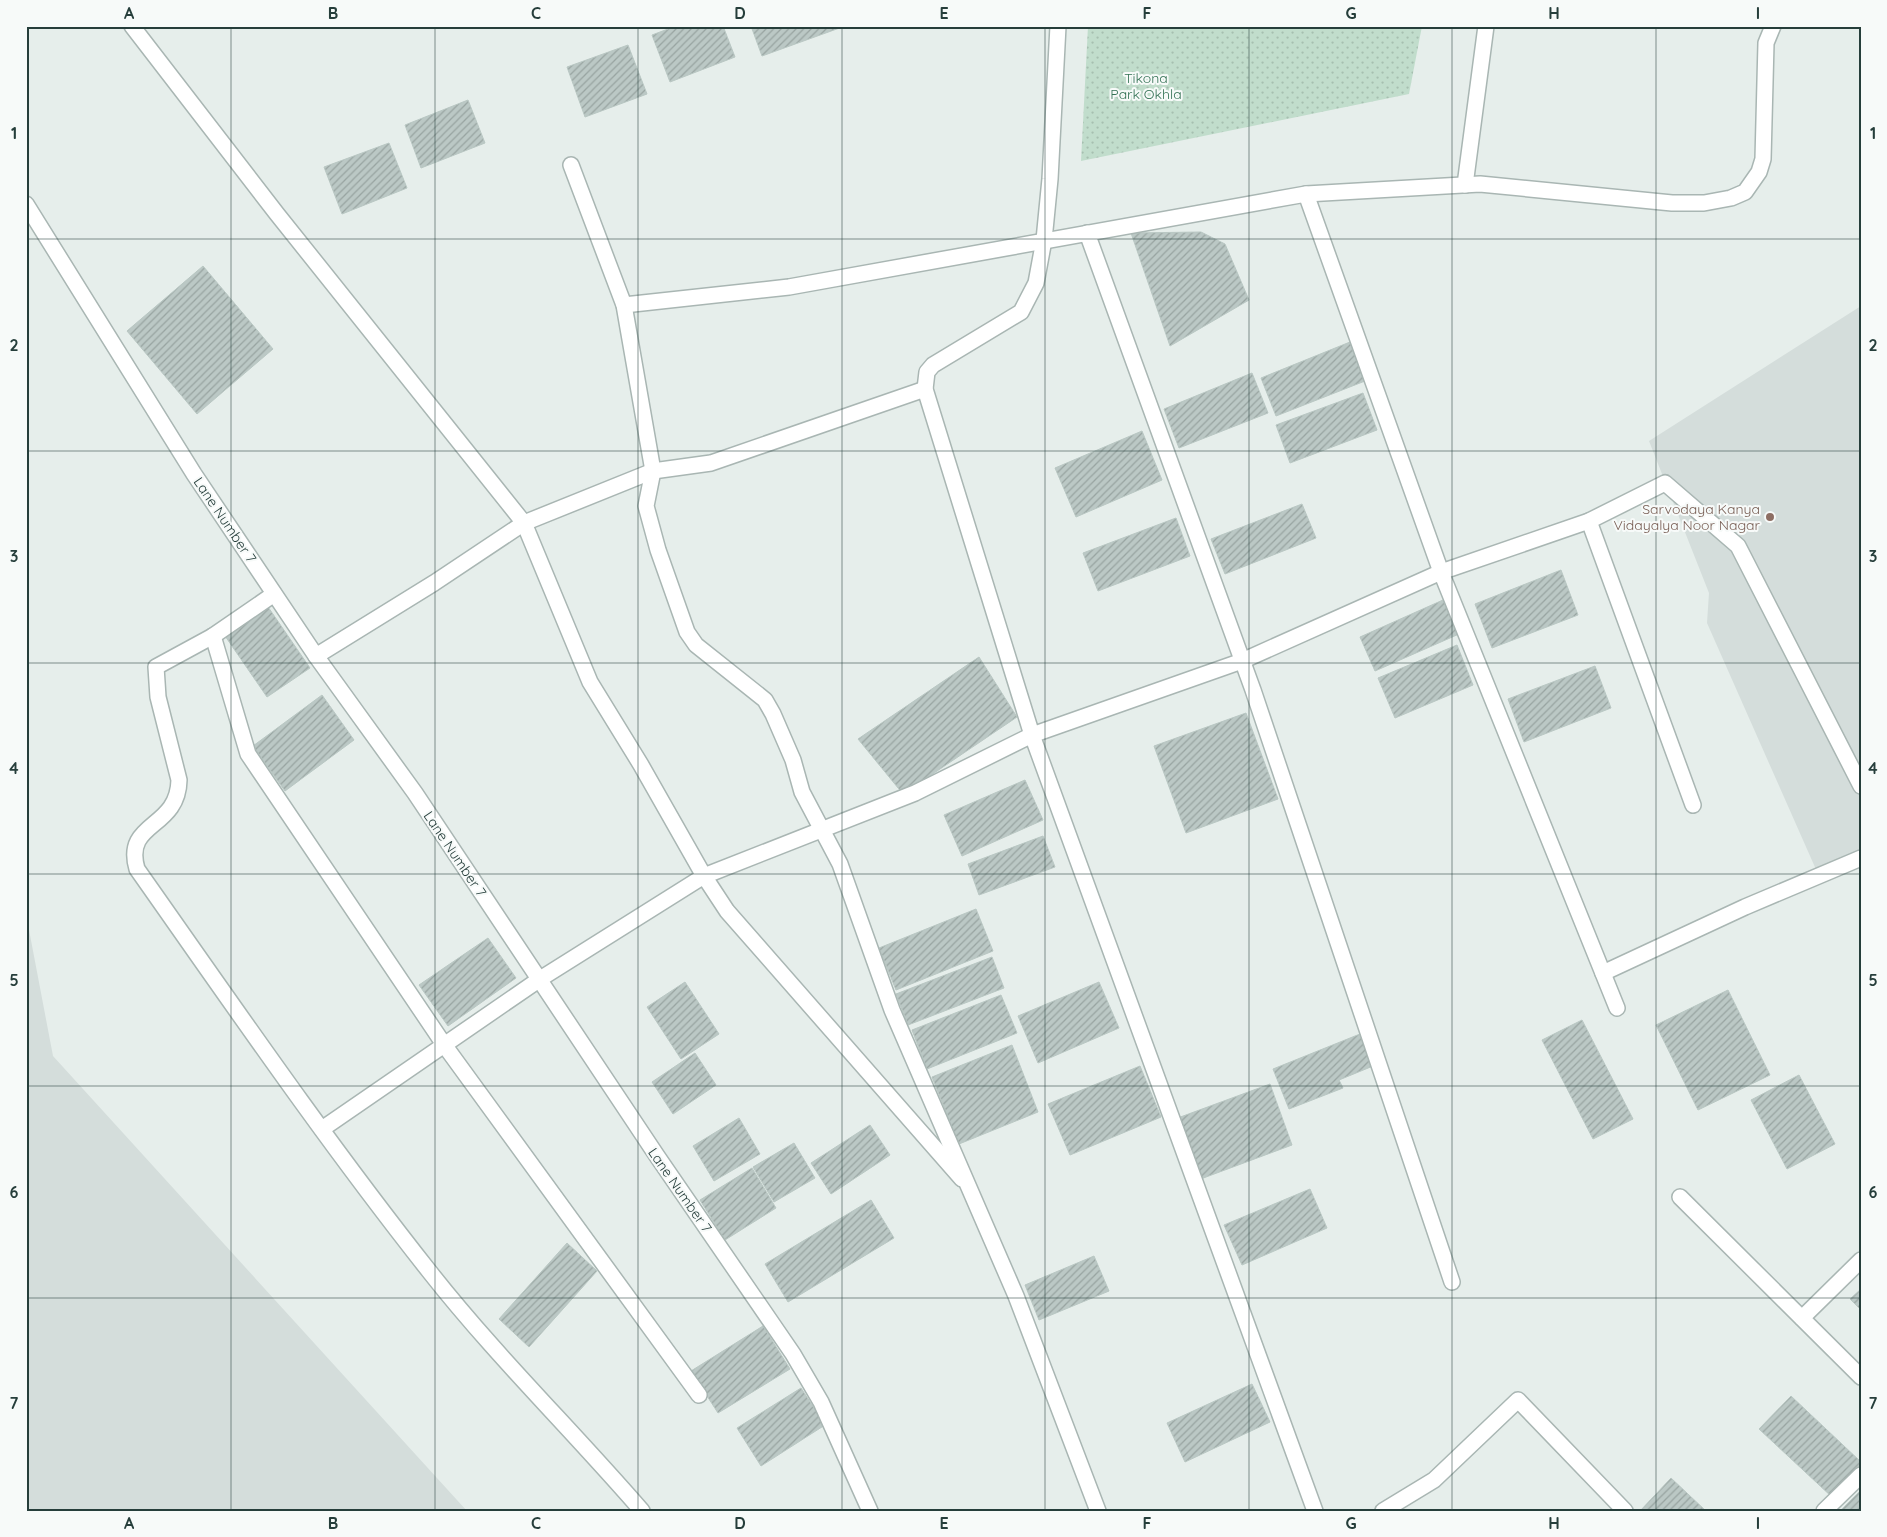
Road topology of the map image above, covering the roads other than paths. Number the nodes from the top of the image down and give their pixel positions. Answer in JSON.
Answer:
{"nodes":[{"id":1,"x":132,"y":26,"type":"edge"},
{"id":2,"x":1058,"y":26,"type":"edge"},
{"id":3,"x":1486,"y":26,"type":"edge"},
{"id":4,"x":1773,"y":26,"type":"edge"},
{"id":5,"x":571,"y":166,"type":"dead end"},
{"id":6,"x":1465,"y":185,"type":"junction"},
{"id":7,"x":1306,"y":194,"type":"junction"},
{"id":8,"x":26,"y":204,"type":"edge"},
{"id":9,"x":1087,"y":232,"type":"junction"},
{"id":10,"x":1044,"y":240,"type":"junction"},
{"id":11,"x":624,"y":306,"type":"junction"},
{"id":12,"x":925,"y":389,"type":"junction"},
{"id":13,"x":654,"y":471,"type":"junction"},
{"id":14,"x":1589,"y":521,"type":"junction"},
{"id":15,"x":524,"y":523,"type":"junction"},
{"id":16,"x":1441,"y":572,"type":"junction"},
{"id":17,"x":274,"y":594,"type":"junction"},
{"id":18,"x":213,"y":636,"type":"junction"},
{"id":19,"x":316,"y":656,"type":"junction"},
{"id":20,"x":1242,"y":661,"type":"junction"},
{"id":21,"x":1032,"y":735,"type":"junction"},
{"id":22,"x":1861,"y":786,"type":"edge"},
{"id":23,"x":1693,"y":805,"type":"dead end"},
{"id":24,"x":820,"y":830,"type":"junction"},
{"id":25,"x":1861,"y":858,"type":"edge"},
{"id":26,"x":704,"y":876,"type":"junction"},
{"id":27,"x":1603,"y":973,"type":"junction"},
{"id":28,"x":540,"y":979,"type":"junction"},
{"id":29,"x":1617,"y":1008,"type":"dead end"},
{"id":30,"x":445,"y":1046,"type":"junction"},
{"id":31,"x":322,"y":1129,"type":"junction"},
{"id":32,"x":972,"y":1190,"type":"junction"},
{"id":33,"x":1680,"y":1198,"type":"dead end"},
{"id":34,"x":1861,"y":1260,"type":"edge"},
{"id":35,"x":1452,"y":1282,"type":"dead end"},
{"id":36,"x":1802,"y":1318,"type":"junction"},
{"id":37,"x":1861,"y":1377,"type":"edge"},
{"id":38,"x":699,"y":1395,"type":"dead end"},
{"id":39,"x":1861,"y":1475,"type":"edge"},
{"id":40,"x":642,"y":1511,"type":"edge"},
{"id":41,"x":870,"y":1511,"type":"edge"},
{"id":42,"x":1098,"y":1511,"type":"edge"},
{"id":43,"x":1315,"y":1511,"type":"edge"},
{"id":44,"x":1384,"y":1511,"type":"edge"},
{"id":45,"x":1625,"y":1511,"type":"edge"},
{"id":46,"x":1824,"y":1511,"type":"edge"}],
"edges":[{"from":1,"to":15,"type":"street"},
{"from":2,"to":10,"type":"street"},
{"from":3,"to":6,"type":"street"},
{"from":4,"to":6,"type":"street"},
{"from":5,"to":11,"type":"street"},
{"from":6,"to":7,"type":"street"},
{"from":7,"to":9,"type":"street"},
{"from":7,"to":16,"type":"street"},
{"from":8,"to":17,"type":"street","name":"Lane Number 7"},
{"from":9,"to":10,"type":"street"},
{"from":9,"to":20,"type":"street"},
{"from":10,"to":11,"type":"street"},
{"from":10,"to":12,"type":"street"},
{"from":11,"to":13,"type":"street"},
{"from":12,"to":13,"type":"street"},
{"from":12,"to":21,"type":"street"},
{"from":13,"to":15,"type":"street"},
{"from":13,"to":24,"type":"street"},
{"from":14,"to":16,"type":"street"},
{"from":14,"to":22,"type":"street"},
{"from":14,"to":23,"type":"street"},
{"from":15,"to":19,"type":"street"},
{"from":15,"to":26,"type":"street"},
{"from":16,"to":20,"type":"street"},
{"from":16,"to":27,"type":"street"},
{"from":17,"to":18,"type":"street"},
{"from":17,"to":19,"type":"street","name":"Lane Number 7"},
{"from":18,"to":30,"type":"street"},
{"from":18,"to":31,"type":"street"},
{"from":19,"to":28,"type":"street","name":"Lane Number 7"},
{"from":20,"to":21,"type":"street"},
{"from":20,"to":35,"type":"street"},
{"from":21,"to":24,"type":"street"},
{"from":21,"to":43,"type":"street"},
{"from":24,"to":26,"type":"street"},
{"from":24,"to":32,"type":"street"},
{"from":25,"to":27,"type":"street"},
{"from":26,"to":28,"type":"street"},
{"from":26,"to":32,"type":"street"},
{"from":27,"to":29,"type":"street"},
{"from":28,"to":30,"type":"street"},
{"from":28,"to":41,"type":"street","name":"Lane Number 7"},
{"from":30,"to":31,"type":"street"},
{"from":30,"to":38,"type":"street"},
{"from":31,"to":40,"type":"street"},
{"from":32,"to":42,"type":"street"},
{"from":33,"to":36,"type":"street"},
{"from":34,"to":36,"type":"street"},
{"from":36,"to":37,"type":"street"},
{"from":39,"to":46,"type":"street"},
{"from":44,"to":45,"type":"street"}]}
